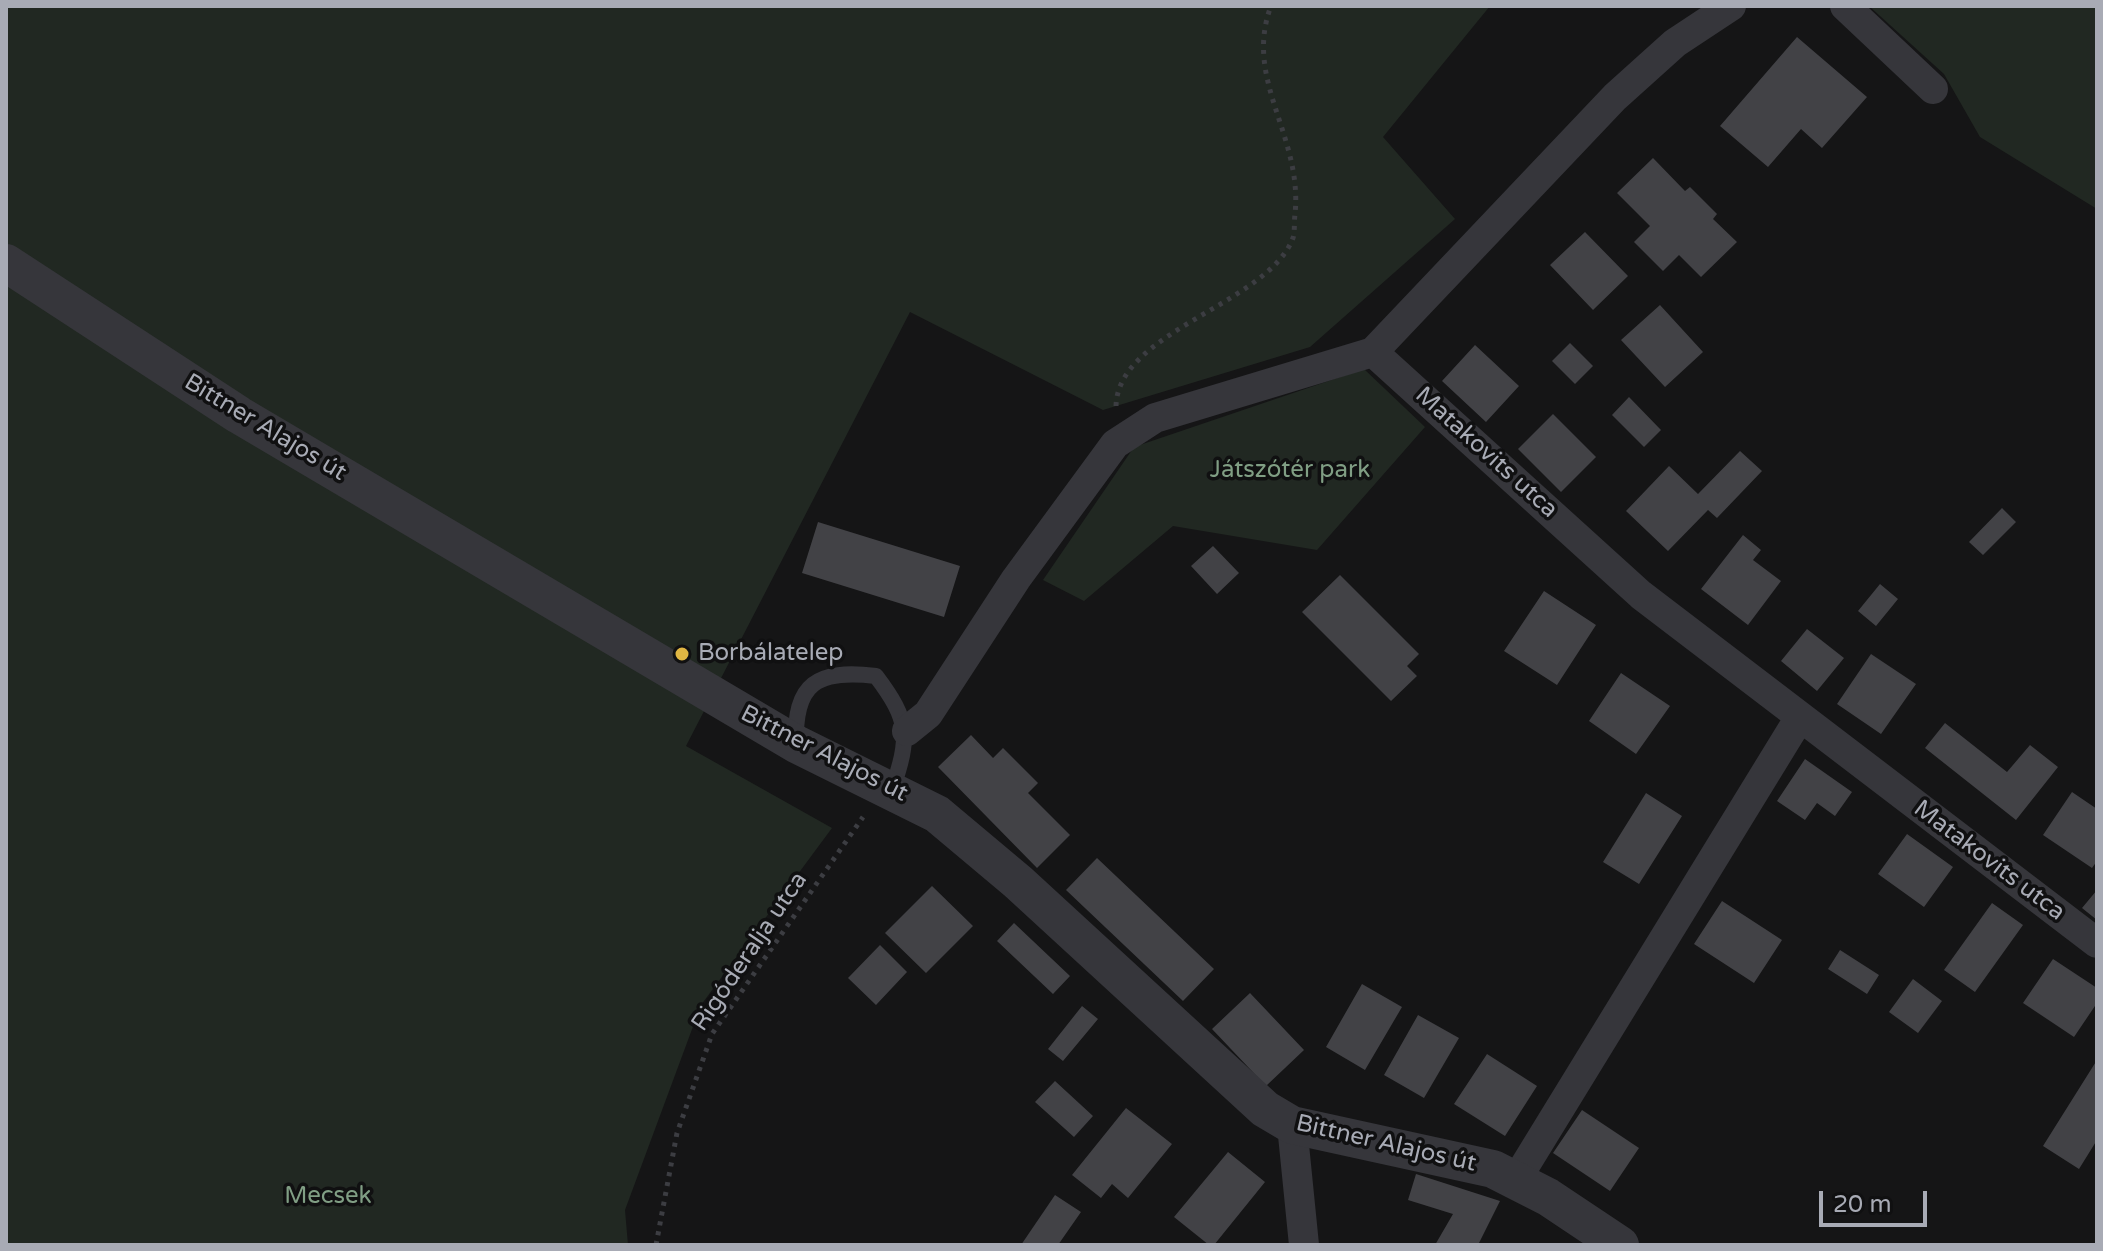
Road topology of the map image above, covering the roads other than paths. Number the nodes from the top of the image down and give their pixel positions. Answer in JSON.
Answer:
{"nodes":[{"id":1,"x":1731,"y":6,"type":"edge"},
{"id":2,"x":1845,"y":6,"type":"edge"},
{"id":3,"x":1933,"y":89,"type":"dead end"},
{"id":4,"x":6,"y":263,"type":"edge"},
{"id":5,"x":1373,"y":352,"type":"junction"},
{"id":6,"x":1800,"y":717,"type":"junction"},
{"id":7,"x":907,"y":731,"type":"junction"},
{"id":8,"x":796,"y":744,"type":"junction"},
{"id":9,"x":886,"y":787,"type":"junction"},
{"id":10,"x":2097,"y":943,"type":"edge"},
{"id":11,"x":1292,"y":1125,"type":"junction"},
{"id":12,"x":1516,"y":1180,"type":"junction"},
{"id":13,"x":1304,"y":1245,"type":"edge"},
{"id":14,"x":1620,"y":1245,"type":"edge"}],
"edges":[{"from":1,"to":5,"type":"street"},
{"from":2,"to":3,"type":"street"},
{"from":4,"to":8,"type":"street","name":"Bittner Alajos út"},
{"from":5,"to":6,"type":"street","name":"Matakovits utca"},
{"from":5,"to":7,"type":"street"},
{"from":6,"to":10,"type":"street","name":"Matakovits utca"},
{"from":6,"to":12,"type":"street"},
{"from":7,"to":8,"type":"lane"},
{"from":7,"to":9,"type":"lane"},
{"from":8,"to":9,"type":"street","name":"Bittner Alajos út"},
{"from":9,"to":11,"type":"street","name":"Bittner Alajos út"},
{"from":11,"to":12,"type":"street","name":"Bittner Alajos út"},
{"from":11,"to":13,"type":"street"},
{"from":12,"to":14,"type":"street","name":"Bittner Alajos út"}]}
